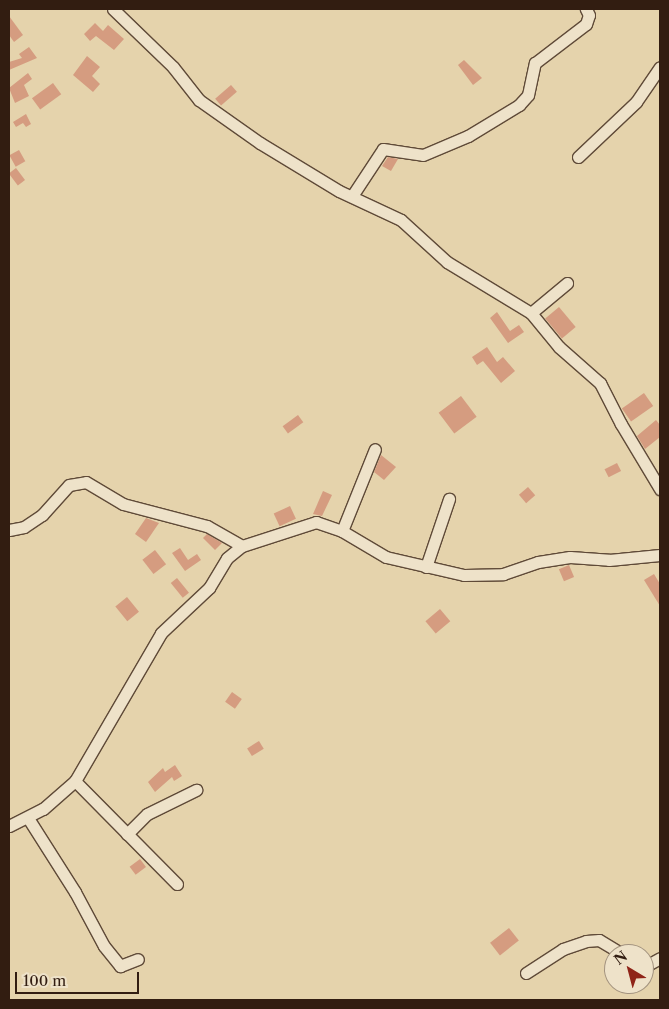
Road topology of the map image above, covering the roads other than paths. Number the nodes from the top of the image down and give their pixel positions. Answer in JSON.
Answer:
{"nodes":[{"id":1,"x":112,"y":9,"type":"edge"},
{"id":2,"x":586,"y":9,"type":"edge"},
{"id":3,"x":660,"y":67,"type":"edge"},
{"id":4,"x":578,"y":157,"type":"dead end"},
{"id":5,"x":352,"y":196,"type":"junction"},
{"id":6,"x":567,"y":283,"type":"dead end"},
{"id":7,"x":531,"y":313,"type":"junction"},
{"id":8,"x":375,"y":449,"type":"dead end"},
{"id":9,"x":660,"y":489,"type":"edge"},
{"id":10,"x":449,"y":499,"type":"dead end"},
{"id":11,"x":9,"y":530,"type":"edge"},
{"id":12,"x":342,"y":531,"type":"junction"},
{"id":13,"x":242,"y":546,"type":"junction"},
{"id":14,"x":660,"y":556,"type":"edge"},
{"id":15,"x":426,"y":567,"type":"junction"},
{"id":16,"x":75,"y":781,"type":"junction"},
{"id":17,"x":196,"y":790,"type":"dead end"},
{"id":18,"x":28,"y":818,"type":"junction"},
{"id":19,"x":9,"y":826,"type":"edge"},
{"id":20,"x":127,"y":834,"type":"junction"},
{"id":21,"x":177,"y":884,"type":"dead end"},
{"id":22,"x":606,"y":944,"type":"edge"},
{"id":23,"x":138,"y":958,"type":"dead end"},
{"id":24,"x":526,"y":973,"type":"dead end"}],
"edges":[{"from":1,"to":5,"type":"street"},
{"from":2,"to":5,"type":"street"},
{"from":3,"to":4,"type":"street"},
{"from":5,"to":7,"type":"street"},
{"from":6,"to":7,"type":"street"},
{"from":7,"to":9,"type":"street"},
{"from":8,"to":12,"type":"street"},
{"from":10,"to":15,"type":"street"},
{"from":11,"to":13,"type":"street"},
{"from":12,"to":13,"type":"street"},
{"from":12,"to":15,"type":"street"},
{"from":13,"to":16,"type":"street"},
{"from":14,"to":15,"type":"street"},
{"from":16,"to":18,"type":"street"},
{"from":16,"to":20,"type":"street"},
{"from":17,"to":20,"type":"street"},
{"from":18,"to":19,"type":"street"},
{"from":18,"to":23,"type":"street"},
{"from":20,"to":21,"type":"street"},
{"from":22,"to":24,"type":"street"}]}
